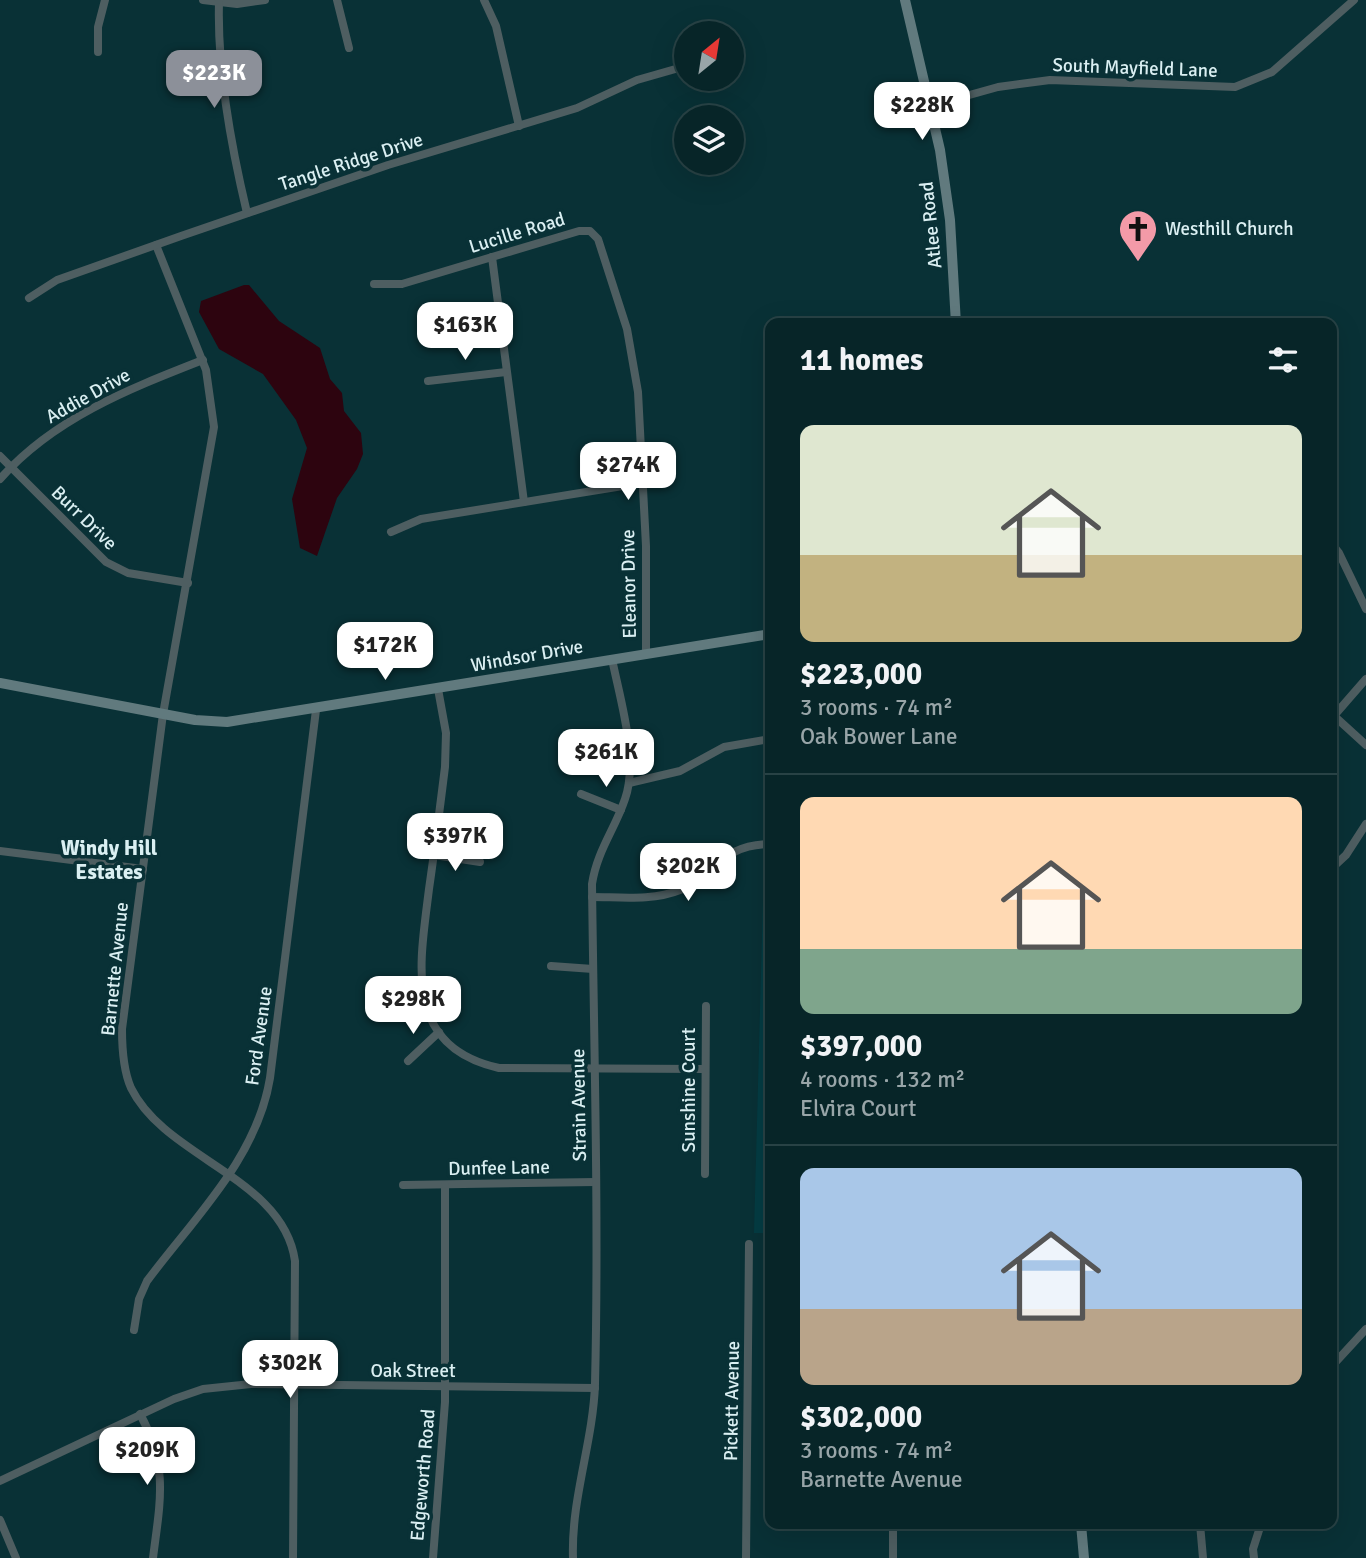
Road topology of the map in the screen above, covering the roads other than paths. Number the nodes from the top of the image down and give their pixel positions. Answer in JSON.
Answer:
{"nodes":[{"id":1,"x":105,"y":0,"type":"edge"},
{"id":2,"x":203,"y":0,"type":"edge"},
{"id":3,"x":265,"y":0,"type":"edge"},
{"id":4,"x":337,"y":0,"type":"edge"},
{"id":5,"x":484,"y":0,"type":"edge"},
{"id":6,"x":905,"y":0,"type":"edge"},
{"id":7,"x":1354,"y":0,"type":"edge"},
{"id":8,"x":219,"y":3,"type":"junction"},
{"id":9,"x":349,"y":48,"type":"dead end"},
{"id":10,"x":99,"y":52,"type":"dead end"},
{"id":11,"x":674,"y":69,"type":"edge"},
{"id":12,"x":930,"y":106,"type":"junction"},
{"id":13,"x":519,"y":126,"type":"junction"},
{"id":14,"x":247,"y":213,"type":"junction"},
{"id":15,"x":156,"y":245,"type":"junction"},
{"id":16,"x":492,"y":257,"type":"junction"},
{"id":17,"x":374,"y":284,"type":"dead end"},
{"id":18,"x":29,"y":298,"type":"dead end"},
{"id":19,"x":956,"y":318,"type":"edge"},
{"id":20,"x":631,"y":347,"type":"joint"},
{"id":21,"x":203,"y":360,"type":"junction"},
{"id":22,"x":506,"y":372,"type":"junction"},
{"id":23,"x":428,"y":381,"type":"dead end"},
{"id":24,"x":0,"y":456,"type":"edge"},
{"id":25,"x":10,"y":468,"type":"junction"},
{"id":26,"x":0,"y":479,"type":"edge"},
{"id":27,"x":641,"y":483,"type":"junction"},
{"id":28,"x":524,"y":502,"type":"junction"},
{"id":29,"x":391,"y":532,"type":"dead end"},
{"id":30,"x":1337,"y":552,"type":"edge"},
{"id":31,"x":188,"y":583,"type":"junction"},
{"id":32,"x":1362,"y":591,"type":"edge"},
{"id":33,"x":1366,"y":609,"type":"edge"},
{"id":34,"x":765,"y":635,"type":"edge"},
{"id":35,"x":646,"y":654,"type":"junction"},
{"id":36,"x":612,"y":659,"type":"junction"},
{"id":37,"x":1366,"y":678,"type":"edge"},
{"id":38,"x":0,"y":682,"type":"edge"},
{"id":39,"x":438,"y":689,"type":"junction"},
{"id":40,"x":316,"y":710,"type":"junction"},
{"id":41,"x":1337,"y":711,"type":"edge"},
{"id":42,"x":163,"y":714,"type":"junction"},
{"id":43,"x":1337,"y":720,"type":"edge"},
{"id":44,"x":765,"y":740,"type":"edge"},
{"id":45,"x":1366,"y":745,"type":"edge"},
{"id":46,"x":629,"y":783,"type":"junction"},
{"id":47,"x":581,"y":794,"type":"dead end"},
{"id":48,"x":621,"y":810,"type":"junction"},
{"id":49,"x":1366,"y":824,"type":"edge"},
{"id":50,"x":765,"y":845,"type":"edge"},
{"id":51,"x":0,"y":851,"type":"edge"},
{"id":52,"x":434,"y":855,"type":"junction"},
{"id":53,"x":480,"y":862,"type":"dead end"},
{"id":54,"x":1337,"y":863,"type":"edge"},
{"id":55,"x":143,"y":869,"type":"junction"},
{"id":56,"x":592,"y":897,"type":"junction"},
{"id":57,"x":551,"y":966,"type":"dead end"},
{"id":58,"x":593,"y":969,"type":"junction"},
{"id":59,"x":706,"y":1006,"type":"dead end"},
{"id":60,"x":439,"y":1032,"type":"junction"},
{"id":61,"x":408,"y":1061,"type":"dead end"},
{"id":62,"x":594,"y":1067,"type":"junction"},
{"id":63,"x":705,"y":1069,"type":"junction"},
{"id":64,"x":705,"y":1174,"type":"dead end"},
{"id":65,"x":228,"y":1175,"type":"junction"},
{"id":66,"x":596,"y":1182,"type":"junction"},
{"id":67,"x":403,"y":1185,"type":"dead end"},
{"id":68,"x":444,"y":1185,"type":"junction"},
{"id":69,"x":749,"y":1244,"type":"dead end"},
{"id":70,"x":1366,"y":1329,"type":"edge"},
{"id":71,"x":134,"y":1330,"type":"dead end"},
{"id":72,"x":1337,"y":1361,"type":"edge"},
{"id":73,"x":295,"y":1385,"type":"junction"},
{"id":74,"x":444,"y":1387,"type":"junction"},
{"id":75,"x":594,"y":1388,"type":"junction"},
{"id":76,"x":140,"y":1414,"type":"junction"},
{"id":77,"x":0,"y":1481,"type":"edge"},
{"id":78,"x":0,"y":1520,"type":"edge"},
{"id":79,"x":893,"y":1529,"type":"edge"},
{"id":80,"x":1081,"y":1529,"type":"edge"},
{"id":81,"x":1200,"y":1529,"type":"edge"},
{"id":82,"x":1259,"y":1529,"type":"edge"},
{"id":83,"x":16,"y":1558,"type":"edge"},
{"id":84,"x":153,"y":1558,"type":"edge"},
{"id":85,"x":293,"y":1558,"type":"edge"},
{"id":86,"x":433,"y":1558,"type":"edge"},
{"id":87,"x":573,"y":1558,"type":"edge"},
{"id":88,"x":746,"y":1558,"type":"edge"},
{"id":89,"x":893,"y":1558,"type":"edge"},
{"id":90,"x":1084,"y":1558,"type":"edge"},
{"id":91,"x":1203,"y":1558,"type":"edge"},
{"id":92,"x":1254,"y":1558,"type":"edge"}],
"edges":[{"from":1,"to":10,"type":"street"},
{"from":2,"to":8,"type":"street"},
{"from":3,"to":8,"type":"street"},
{"from":4,"to":9,"type":"street"},
{"from":5,"to":13,"type":"street"},
{"from":6,"to":12,"type":"street","name":"Atlee Road"},
{"from":7,"to":12,"type":"street","name":"South Mayfield Lane"},
{"from":8,"to":14,"type":"street"},
{"from":11,"to":13,"type":"street","name":"Tangle Ridge Drive"},
{"from":12,"to":19,"type":"street","name":"Atlee Road"},
{"from":13,"to":14,"type":"street","name":"Tangle Ridge Drive"},
{"from":14,"to":15,"type":"street","name":"Tangle Ridge Drive"},
{"from":15,"to":18,"type":"street","name":"Tangle Ridge Drive"},
{"from":15,"to":21,"type":"street","name":"Barnette Avenue"},
{"from":16,"to":17,"type":"street","name":"Lucille Road"},
{"from":16,"to":20,"type":"street","name":"Lucille Road"},
{"from":16,"to":22,"type":"street"},
{"from":20,"to":27,"type":"street","name":"Eleanor Drive"},
{"from":21,"to":25,"type":"street","name":"Addie Drive"},
{"from":21,"to":31,"type":"street","name":"Barnette Avenue"},
{"from":22,"to":23,"type":"street"},
{"from":22,"to":28,"type":"street"},
{"from":24,"to":25,"type":"street","name":"Burr Drive"},
{"from":25,"to":26,"type":"street","name":"Addie Drive"},
{"from":25,"to":31,"type":"street","name":"Burr Drive"},
{"from":27,"to":28,"type":"street"},
{"from":27,"to":35,"type":"street","name":"Eleanor Drive"},
{"from":28,"to":29,"type":"street"},
{"from":30,"to":32,"type":"street"},
{"from":31,"to":42,"type":"street","name":"Barnette Avenue"},
{"from":32,"to":33,"type":"street"},
{"from":34,"to":35,"type":"street","name":"Windsor Drive"},
{"from":35,"to":36,"type":"street","name":"Windsor Drive"},
{"from":36,"to":39,"type":"street","name":"Windsor Drive"},
{"from":36,"to":46,"type":"street","name":"Strain Avenue"},
{"from":37,"to":41,"type":"street"},
{"from":38,"to":42,"type":"street","name":"Windsor Drive"},
{"from":39,"to":40,"type":"street","name":"Windsor Drive"},
{"from":39,"to":52,"type":"street"},
{"from":40,"to":42,"type":"street","name":"Windsor Drive"},
{"from":40,"to":65,"type":"street","name":"Ford Avenue"},
{"from":42,"to":55,"type":"street","name":"Barnette Avenue"},
{"from":43,"to":45,"type":"street"},
{"from":44,"to":46,"type":"street"},
{"from":46,"to":48,"type":"street","name":"Strain Avenue"},
{"from":47,"to":48,"type":"street"},
{"from":48,"to":56,"type":"street","name":"Strain Avenue"},
{"from":49,"to":54,"type":"street"},
{"from":50,"to":56,"type":"street"},
{"from":51,"to":55,"type":"street"},
{"from":52,"to":53,"type":"street"},
{"from":52,"to":60,"type":"street"},
{"from":55,"to":65,"type":"street","name":"Barnette Avenue"},
{"from":56,"to":58,"type":"street","name":"Strain Avenue"},
{"from":57,"to":58,"type":"street"},
{"from":58,"to":62,"type":"street","name":"Strain Avenue"},
{"from":59,"to":63,"type":"street","name":"Sunshine Court"},
{"from":60,"to":61,"type":"street"},
{"from":60,"to":62,"type":"street"},
{"from":62,"to":63,"type":"street"},
{"from":62,"to":66,"type":"street","name":"Strain Avenue"},
{"from":63,"to":64,"type":"street","name":"Sunshine Court"},
{"from":65,"to":71,"type":"street","name":"Ford Avenue"},
{"from":65,"to":73,"type":"street","name":"Barnette Avenue"},
{"from":66,"to":68,"type":"street","name":"Dunfee Lane"},
{"from":66,"to":75,"type":"street","name":"Strain Avenue"},
{"from":67,"to":68,"type":"street","name":"Dunfee Lane"},
{"from":68,"to":74,"type":"street","name":"Edgeworth Road"},
{"from":69,"to":88,"type":"street","name":"Pickett Avenue"},
{"from":70,"to":72,"type":"street"},
{"from":73,"to":74,"type":"street","name":"Oak Street"},
{"from":73,"to":76,"type":"street","name":"Oak Street"},
{"from":73,"to":85,"type":"street","name":"Barnette Avenue"},
{"from":74,"to":75,"type":"street","name":"Oak Street"},
{"from":74,"to":86,"type":"street","name":"Edgeworth Road"},
{"from":75,"to":87,"type":"street","name":"Strain Avenue"},
{"from":76,"to":77,"type":"street","name":"Oak Street"},
{"from":76,"to":84,"type":"street"},
{"from":78,"to":83,"type":"street"},
{"from":79,"to":89,"type":"street"},
{"from":80,"to":90,"type":"street"},
{"from":81,"to":91,"type":"street"},
{"from":82,"to":92,"type":"street"}]}
